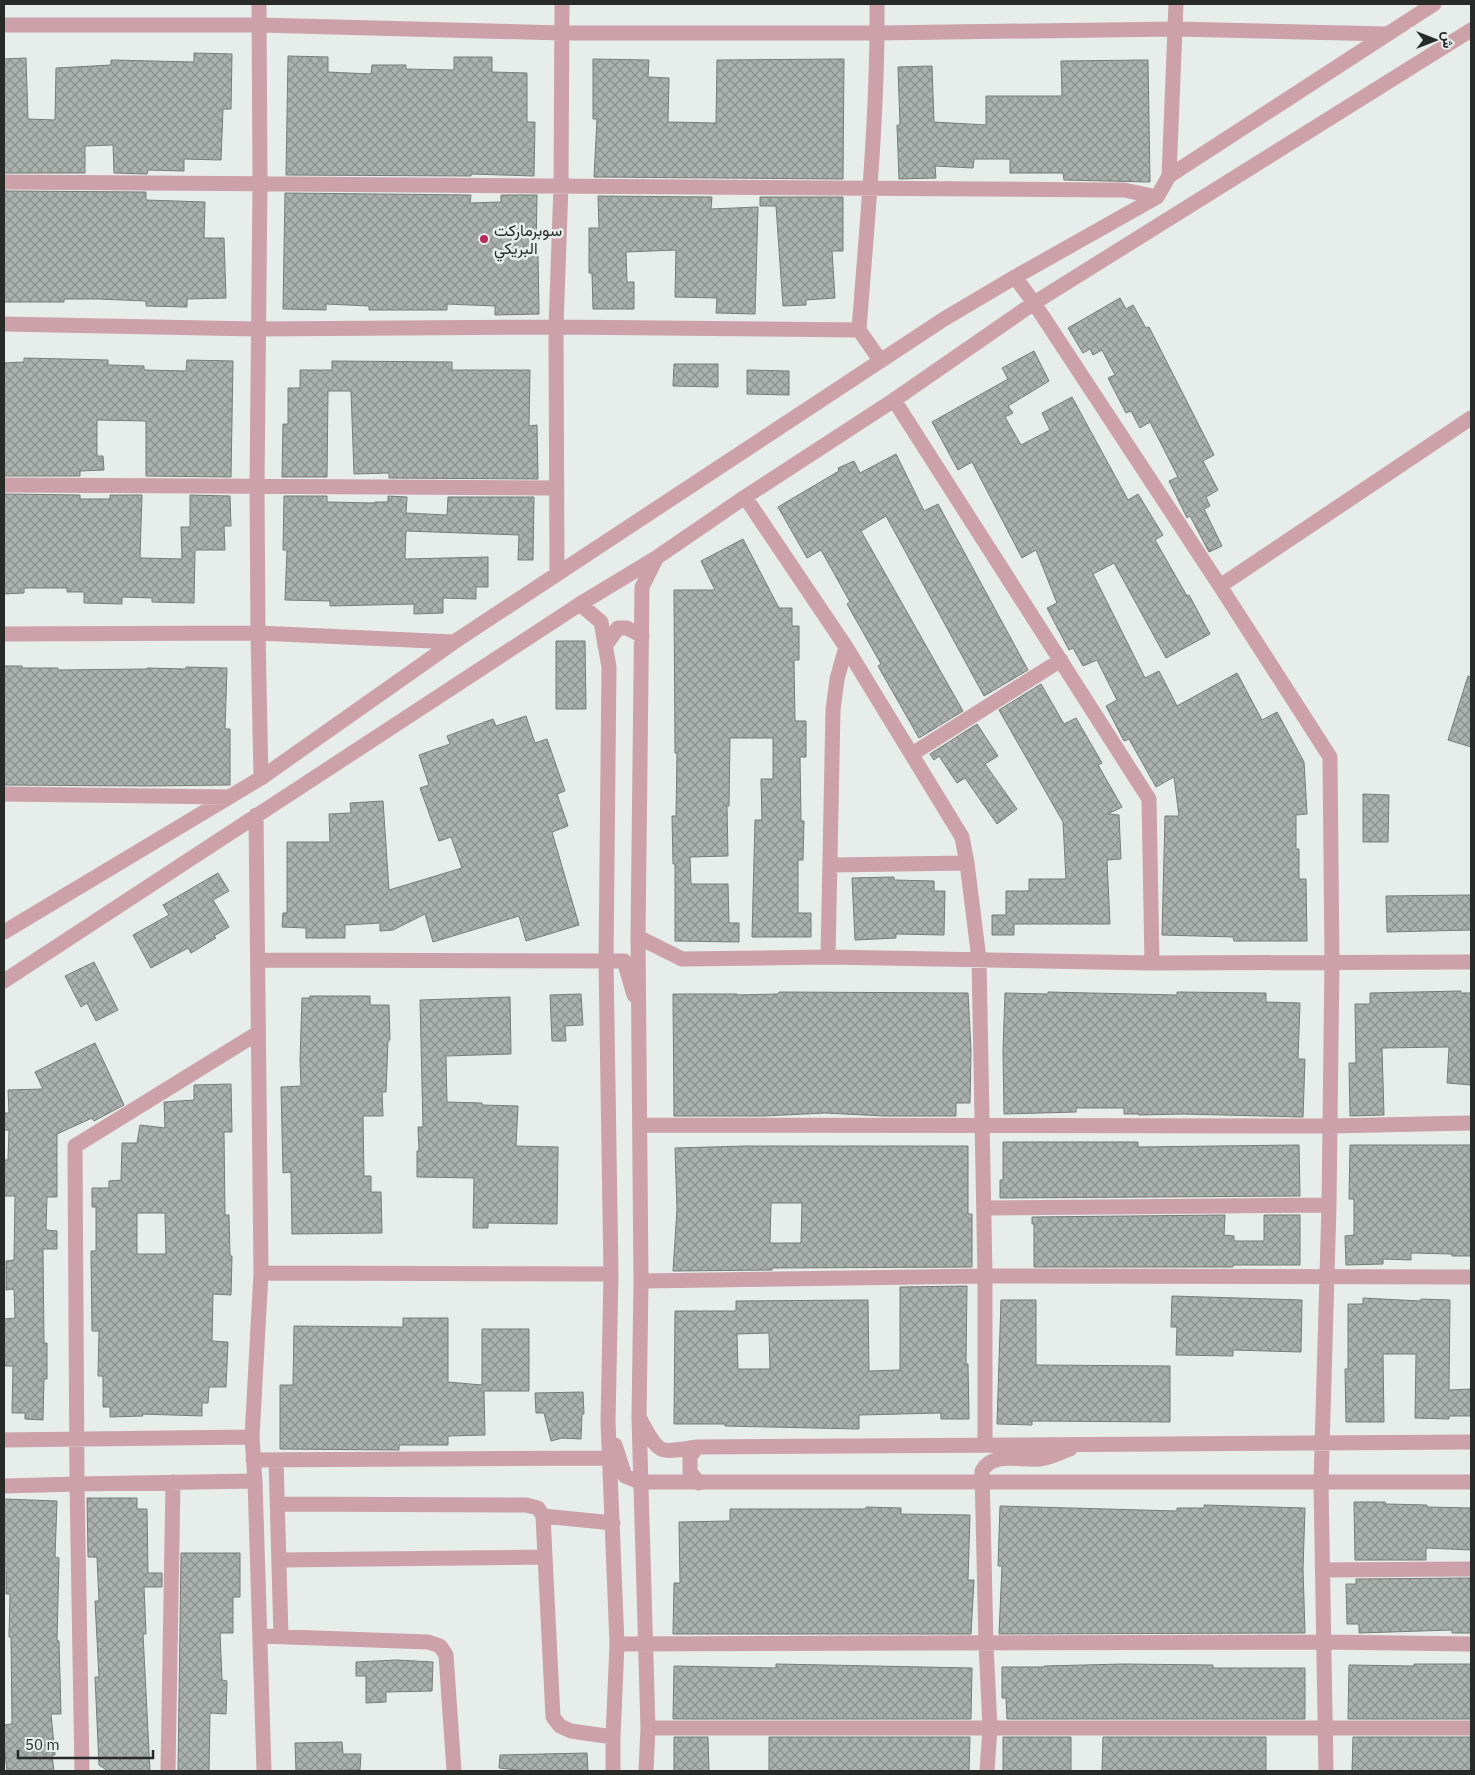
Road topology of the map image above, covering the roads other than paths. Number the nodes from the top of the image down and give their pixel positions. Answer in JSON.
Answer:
{"nodes":[{"id":1,"x":259,"y":4,"type":"edge"},
{"id":2,"x":562,"y":4,"type":"edge"},
{"id":3,"x":877,"y":4,"type":"edge"},
{"id":4,"x":1176,"y":4,"type":"edge"},
{"id":5,"x":1434,"y":4,"type":"edge"},
{"id":6,"x":4,"y":25,"type":"edge"},
{"id":7,"x":258,"y":26,"type":"junction"},
{"id":8,"x":1175,"y":29,"type":"junction"},
{"id":9,"x":1471,"y":30,"type":"edge"},
{"id":10,"x":562,"y":33,"type":"junction"},
{"id":11,"x":878,"y":33,"type":"junction"},
{"id":12,"x":1387,"y":34,"type":"junction"},
{"id":13,"x":1169,"y":176,"type":"junction"},
{"id":14,"x":4,"y":182,"type":"edge"},
{"id":15,"x":260,"y":183,"type":"junction"},
{"id":16,"x":561,"y":185,"type":"junction"},
{"id":17,"x":870,"y":188,"type":"junction"},
{"id":18,"x":1157,"y":197,"type":"junction"},
{"id":19,"x":1015,"y":277,"type":"junction"},
{"id":20,"x":1034,"y":304,"type":"junction"},
{"id":21,"x":4,"y":324,"type":"edge"},
{"id":22,"x":556,"y":327,"type":"junction"},
{"id":23,"x":258,"y":329,"type":"junction"},
{"id":24,"x":858,"y":330,"type":"junction"},
{"id":25,"x":880,"y":360,"type":"junction"},
{"id":26,"x":894,"y":400,"type":"junction"},
{"id":27,"x":1471,"y":418,"type":"edge"},
{"id":28,"x":4,"y":485,"type":"edge"},
{"id":29,"x":257,"y":486,"type":"junction"},
{"id":30,"x":556,"y":488,"type":"junction"},
{"id":31,"x":745,"y":497,"type":"junction"},
{"id":32,"x":656,"y":558,"type":"junction"},
{"id":33,"x":557,"y":573,"type":"junction"},
{"id":34,"x":1220,"y":586,"type":"junction"},
{"id":35,"x":580,"y":604,"type":"junction"},
{"id":36,"x":258,"y":633,"type":"junction"},
{"id":37,"x":4,"y":634,"type":"edge"},
{"id":38,"x":642,"y":636,"type":"junction"},
{"id":39,"x":454,"y":642,"type":"junction"},
{"id":40,"x":605,"y":646,"type":"junction"},
{"id":41,"x":846,"y":647,"type":"junction"},
{"id":42,"x":1061,"y":660,"type":"junction"},
{"id":43,"x":912,"y":754,"type":"junction"},
{"id":44,"x":261,"y":778,"type":"junction"},
{"id":45,"x":4,"y":794,"type":"edge"},
{"id":46,"x":230,"y":797,"type":"junction"},
{"id":47,"x":256,"y":815,"type":"junction"},
{"id":48,"x":967,"y":863,"type":"junction"},
{"id":49,"x":830,"y":865,"type":"junction"},
{"id":50,"x":4,"y":932,"type":"edge"},
{"id":51,"x":638,"y":936,"type":"junction"},
{"id":52,"x":828,"y":956,"type":"junction"},
{"id":53,"x":258,"y":960,"type":"junction"},
{"id":54,"x":979,"y":960,"type":"junction"},
{"id":55,"x":606,"y":961,"type":"junction"},
{"id":56,"x":1332,"y":961,"type":"junction"},
{"id":57,"x":1471,"y":962,"type":"edge"},
{"id":58,"x":1152,"y":963,"type":"junction"},
{"id":59,"x":4,"y":981,"type":"edge"},
{"id":60,"x":639,"y":1010,"type":"junction"},
{"id":61,"x":258,"y":1033,"type":"junction"},
{"id":62,"x":1471,"y":1123,"type":"edge"},
{"id":63,"x":640,"y":1125,"type":"junction"},
{"id":64,"x":983,"y":1126,"type":"junction"},
{"id":65,"x":1329,"y":1126,"type":"junction"},
{"id":66,"x":1329,"y":1204,"type":"junction"},
{"id":67,"x":984,"y":1208,"type":"junction"},
{"id":68,"x":261,"y":1273,"type":"junction"},
{"id":69,"x":611,"y":1274,"type":"junction"},
{"id":70,"x":985,"y":1276,"type":"junction"},
{"id":71,"x":1327,"y":1277,"type":"junction"},
{"id":72,"x":1471,"y":1277,"type":"edge"},
{"id":73,"x":641,"y":1281,"type":"junction"},
{"id":74,"x":639,"y":1418,"type":"junction"},
{"id":75,"x":608,"y":1422,"type":"junction"},
{"id":76,"x":252,"y":1437,"type":"junction"},
{"id":77,"x":78,"y":1438,"type":"junction"},
{"id":78,"x":4,"y":1440,"type":"edge"},
{"id":79,"x":1322,"y":1442,"type":"junction"},
{"id":80,"x":1471,"y":1442,"type":"edge"},
{"id":81,"x":985,"y":1444,"type":"junction"},
{"id":82,"x":1082,"y":1444,"type":"junction"},
{"id":83,"x":697,"y":1447,"type":"junction"},
{"id":84,"x":610,"y":1458,"type":"junction"},
{"id":85,"x":252,"y":1460,"type":"junction"},
{"id":86,"x":276,"y":1460,"type":"junction"},
{"id":87,"x":255,"y":1481,"type":"junction"},
{"id":88,"x":173,"y":1482,"type":"junction"},
{"id":89,"x":640,"y":1482,"type":"junction"},
{"id":90,"x":1471,"y":1482,"type":"edge"},
{"id":91,"x":699,"y":1483,"type":"junction"},
{"id":92,"x":983,"y":1483,"type":"junction"},
{"id":93,"x":1321,"y":1483,"type":"junction"},
{"id":94,"x":77,"y":1484,"type":"junction"},
{"id":95,"x":4,"y":1486,"type":"edge"},
{"id":96,"x":277,"y":1504,"type":"junction"},
{"id":97,"x":543,"y":1516,"type":"junction"},
{"id":98,"x":613,"y":1523,"type":"junction"},
{"id":99,"x":545,"y":1557,"type":"junction"},
{"id":100,"x":279,"y":1560,"type":"junction"},
{"id":101,"x":1323,"y":1570,"type":"junction"},
{"id":102,"x":1471,"y":1570,"type":"edge"},
{"id":103,"x":260,"y":1636,"type":"junction"},
{"id":104,"x":281,"y":1636,"type":"junction"},
{"id":105,"x":1324,"y":1642,"type":"junction"},
{"id":106,"x":644,"y":1643,"type":"junction"},
{"id":107,"x":617,"y":1644,"type":"junction"},
{"id":108,"x":986,"y":1644,"type":"junction"},
{"id":109,"x":1471,"y":1644,"type":"edge"},
{"id":110,"x":648,"y":1728,"type":"junction"},
{"id":111,"x":990,"y":1728,"type":"junction"},
{"id":112,"x":1326,"y":1728,"type":"junction"},
{"id":113,"x":1471,"y":1728,"type":"edge"},
{"id":114,"x":613,"y":1737,"type":"junction"},
{"id":115,"x":82,"y":1771,"type":"edge"},
{"id":116,"x":168,"y":1771,"type":"edge"},
{"id":117,"x":264,"y":1771,"type":"edge"},
{"id":118,"x":454,"y":1771,"type":"edge"},
{"id":119,"x":613,"y":1771,"type":"edge"},
{"id":120,"x":646,"y":1771,"type":"edge"},
{"id":121,"x":987,"y":1771,"type":"edge"},
{"id":122,"x":1326,"y":1771,"type":"edge"}],
"edges":[{"from":1,"to":7,"type":"street"},
{"from":2,"to":10,"type":"street"},
{"from":3,"to":11,"type":"street"},
{"from":4,"to":8,"type":"street"},
{"from":5,"to":12,"type":"street"},
{"from":6,"to":7,"type":"street"},
{"from":7,"to":10,"type":"street"},
{"from":7,"to":15,"type":"street"},
{"from":8,"to":11,"type":"street"},
{"from":8,"to":12,"type":"street"},
{"from":8,"to":13,"type":"street"},
{"from":9,"to":20,"type":"street"},
{"from":10,"to":11,"type":"street"},
{"from":10,"to":16,"type":"street"},
{"from":11,"to":17,"type":"street"},
{"from":12,"to":13,"type":"street"},
{"from":13,"to":18,"type":"street"},
{"from":14,"to":15,"type":"street"},
{"from":15,"to":16,"type":"street"},
{"from":15,"to":23,"type":"street"},
{"from":16,"to":17,"type":"street"},
{"from":16,"to":22,"type":"street"},
{"from":17,"to":18,"type":"street"},
{"from":17,"to":24,"type":"street"},
{"from":18,"to":19,"type":"street"},
{"from":19,"to":20,"type":"street"},
{"from":19,"to":25,"type":"street"},
{"from":20,"to":26,"type":"street"},
{"from":20,"to":34,"type":"street"},
{"from":21,"to":23,"type":"street"},
{"from":22,"to":23,"type":"street"},
{"from":22,"to":24,"type":"street"},
{"from":22,"to":30,"type":"street"},
{"from":23,"to":29,"type":"street"},
{"from":24,"to":25,"type":"street"},
{"from":25,"to":33,"type":"street"},
{"from":26,"to":31,"type":"street"},
{"from":26,"to":42,"type":"street"},
{"from":27,"to":34,"type":"street"},
{"from":28,"to":29,"type":"street"},
{"from":29,"to":30,"type":"street"},
{"from":29,"to":36,"type":"street"},
{"from":30,"to":33,"type":"street"},
{"from":31,"to":32,"type":"street"},
{"from":31,"to":41,"type":"street"},
{"from":32,"to":35,"type":"street"},
{"from":32,"to":38,"type":"street"},
{"from":33,"to":39,"type":"street"},
{"from":34,"to":56,"type":"street"},
{"from":35,"to":40,"type":"street"},
{"from":35,"to":47,"type":"street"},
{"from":36,"to":37,"type":"street"},
{"from":36,"to":39,"type":"street"},
{"from":36,"to":44,"type":"street"},
{"from":38,"to":40,"type":"street"},
{"from":38,"to":51,"type":"street"},
{"from":39,"to":44,"type":"street"},
{"from":40,"to":55,"type":"street"},
{"from":41,"to":43,"type":"street"},
{"from":41,"to":49,"type":"street"},
{"from":42,"to":43,"type":"street"},
{"from":42,"to":58,"type":"street"},
{"from":43,"to":48,"type":"street"},
{"from":44,"to":46,"type":"street"},
{"from":45,"to":46,"type":"street"},
{"from":46,"to":50,"type":"street"},
{"from":47,"to":53,"type":"street"},
{"from":47,"to":59,"type":"street"},
{"from":48,"to":49,"type":"street"},
{"from":48,"to":54,"type":"street"},
{"from":49,"to":52,"type":"street"},
{"from":51,"to":52,"type":"street"},
{"from":51,"to":60,"type":"street"},
{"from":52,"to":54,"type":"street"},
{"from":53,"to":55,"type":"street"},
{"from":53,"to":61,"type":"street"},
{"from":54,"to":58,"type":"street"},
{"from":54,"to":64,"type":"street"},
{"from":55,"to":60,"type":"street"},
{"from":55,"to":69,"type":"street"},
{"from":56,"to":57,"type":"street"},
{"from":56,"to":58,"type":"street"},
{"from":56,"to":65,"type":"street"},
{"from":60,"to":63,"type":"street"},
{"from":61,"to":68,"type":"street"},
{"from":61,"to":77,"type":"street"},
{"from":62,"to":65,"type":"street"},
{"from":63,"to":64,"type":"street"},
{"from":63,"to":73,"type":"street"},
{"from":64,"to":65,"type":"street"},
{"from":64,"to":67,"type":"street"},
{"from":65,"to":66,"type":"street"},
{"from":66,"to":67,"type":"street"},
{"from":66,"to":71,"type":"street"},
{"from":67,"to":70,"type":"street"},
{"from":68,"to":69,"type":"street"},
{"from":68,"to":76,"type":"street"},
{"from":69,"to":75,"type":"street"},
{"from":70,"to":71,"type":"street"},
{"from":70,"to":73,"type":"street"},
{"from":70,"to":81,"type":"street"},
{"from":71,"to":72,"type":"street"},
{"from":71,"to":79,"type":"street"},
{"from":73,"to":74,"type":"street"},
{"from":74,"to":83,"type":"street"},
{"from":74,"to":89,"type":"street"},
{"from":75,"to":84,"type":"street"},
{"from":75,"to":89,"type":"street"},
{"from":76,"to":77,"type":"street"},
{"from":76,"to":85,"type":"street"},
{"from":77,"to":78,"type":"street"},
{"from":77,"to":94,"type":"street"},
{"from":79,"to":80,"type":"street"},
{"from":79,"to":82,"type":"street"},
{"from":79,"to":93,"type":"street"},
{"from":81,"to":82,"type":"street"},
{"from":81,"to":83,"type":"street"},
{"from":82,"to":92,"type":"street"},
{"from":83,"to":91,"type":"street"},
{"from":84,"to":86,"type":"street"},
{"from":84,"to":98,"type":"street"},
{"from":85,"to":86,"type":"street"},
{"from":85,"to":87,"type":"street"},
{"from":86,"to":96,"type":"street"},
{"from":87,"to":88,"type":"street"},
{"from":87,"to":103,"type":"street"},
{"from":88,"to":94,"type":"street"},
{"from":88,"to":116,"type":"street"},
{"from":89,"to":91,"type":"street"},
{"from":89,"to":106,"type":"street"},
{"from":90,"to":93,"type":"street"},
{"from":91,"to":92,"type":"street"},
{"from":92,"to":93,"type":"street"},
{"from":92,"to":108,"type":"street"},
{"from":93,"to":101,"type":"street"},
{"from":94,"to":95,"type":"street"},
{"from":94,"to":115,"type":"street"},
{"from":96,"to":97,"type":"street"},
{"from":96,"to":100,"type":"street"},
{"from":97,"to":98,"type":"street"},
{"from":97,"to":99,"type":"street"},
{"from":98,"to":107,"type":"street"},
{"from":99,"to":100,"type":"street"},
{"from":99,"to":114,"type":"street"},
{"from":100,"to":104,"type":"street"},
{"from":101,"to":102,"type":"street"},
{"from":101,"to":105,"type":"street"},
{"from":103,"to":104,"type":"street"},
{"from":103,"to":117,"type":"street"},
{"from":104,"to":118,"type":"street"},
{"from":105,"to":108,"type":"street"},
{"from":105,"to":109,"type":"street"},
{"from":105,"to":112,"type":"street"},
{"from":106,"to":107,"type":"street"},
{"from":106,"to":108,"type":"street"},
{"from":106,"to":110,"type":"street"},
{"from":107,"to":114,"type":"street"},
{"from":108,"to":111,"type":"street"},
{"from":110,"to":111,"type":"street"},
{"from":110,"to":120,"type":"street"},
{"from":111,"to":112,"type":"street"},
{"from":111,"to":121,"type":"street"},
{"from":112,"to":113,"type":"street"},
{"from":112,"to":122,"type":"street"},
{"from":114,"to":119,"type":"street"}]}
